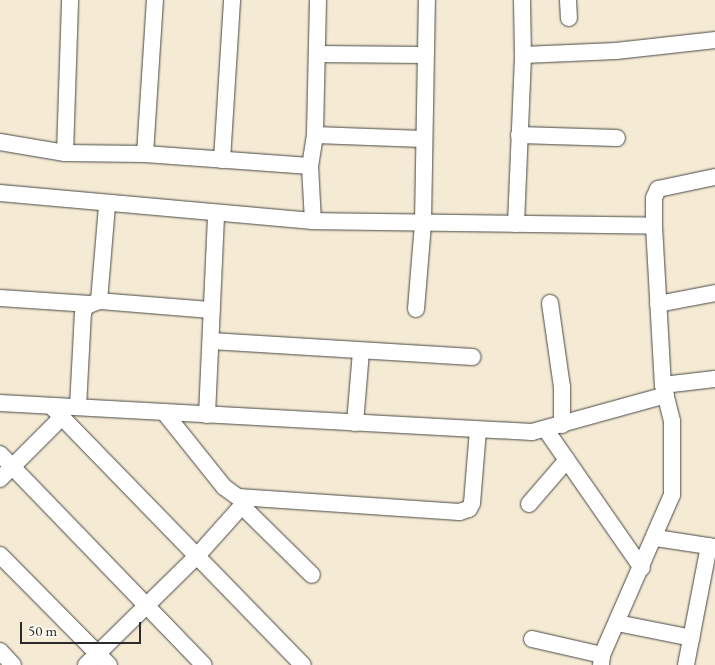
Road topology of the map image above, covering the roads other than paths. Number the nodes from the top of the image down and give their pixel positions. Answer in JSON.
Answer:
{"nodes":[{"id":1,"x":70,"y":0,"type":"edge"},
{"id":2,"x":155,"y":0,"type":"edge"},
{"id":3,"x":232,"y":0,"type":"edge"},
{"id":4,"x":318,"y":0,"type":"edge"},
{"id":5,"x":427,"y":0,"type":"edge"},
{"id":6,"x":522,"y":0,"type":"edge"},
{"id":7,"x":568,"y":0,"type":"edge"},
{"id":8,"x":569,"y":18,"type":"dead end"},
{"id":9,"x":715,"y":40,"type":"edge"},
{"id":10,"x":317,"y":54,"type":"junction"},
{"id":11,"x":425,"y":55,"type":"junction"},
{"id":12,"x":522,"y":55,"type":"junction"},
{"id":13,"x":315,"y":135,"type":"junction"},
{"id":14,"x":519,"y":135,"type":"junction"},
{"id":15,"x":617,"y":138,"type":"dead end"},
{"id":16,"x":424,"y":140,"type":"junction"},
{"id":17,"x":0,"y":142,"type":"edge"},
{"id":18,"x":66,"y":153,"type":"junction"},
{"id":19,"x":145,"y":154,"type":"junction"},
{"id":20,"x":222,"y":160,"type":"junction"},
{"id":21,"x":310,"y":166,"type":"junction"},
{"id":22,"x":715,"y":177,"type":"edge"},
{"id":23,"x":0,"y":193,"type":"edge"},
{"id":24,"x":107,"y":205,"type":"junction"},
{"id":25,"x":216,"y":213,"type":"junction"},
{"id":26,"x":313,"y":221,"type":"junction"},
{"id":27,"x":423,"y":223,"type":"junction"},
{"id":28,"x":516,"y":224,"type":"junction"},
{"id":29,"x":654,"y":226,"type":"junction"},
{"id":30,"x":715,"y":293,"type":"edge"},
{"id":31,"x":0,"y":298,"type":"edge"},
{"id":32,"x":94,"y":303,"type":"junction"},
{"id":33,"x":550,"y":303,"type":"dead end"},
{"id":34,"x":658,"y":304,"type":"junction"},
{"id":35,"x":416,"y":309,"type":"dead end"},
{"id":36,"x":212,"y":310,"type":"junction"},
{"id":37,"x":211,"y":341,"type":"junction"},
{"id":38,"x":361,"y":351,"type":"junction"},
{"id":39,"x":473,"y":357,"type":"dead end"},
{"id":40,"x":715,"y":379,"type":"edge"},
{"id":41,"x":664,"y":390,"type":"junction"},
{"id":42,"x":0,"y":403,"type":"edge"},
{"id":43,"x":78,"y":407,"type":"junction"},
{"id":44,"x":57,"y":412,"type":"junction"},
{"id":45,"x":164,"y":412,"type":"junction"},
{"id":46,"x":207,"y":415,"type":"junction"},
{"id":47,"x":355,"y":423,"type":"junction"},
{"id":48,"x":554,"y":428,"type":"junction"},
{"id":49,"x":478,"y":430,"type":"junction"},
{"id":50,"x":0,"y":454,"type":"edge"},
{"id":51,"x":567,"y":460,"type":"junction"},
{"id":52,"x":12,"y":468,"type":"junction"},
{"id":53,"x":0,"y":479,"type":"edge"},
{"id":54,"x":245,"y":503,"type":"junction"},
{"id":55,"x":529,"y":504,"type":"dead end"},
{"id":56,"x":656,"y":538,"type":"junction"},
{"id":57,"x":712,"y":546,"type":"edge"},
{"id":58,"x":0,"y":555,"type":"edge"},
{"id":59,"x":197,"y":556,"type":"junction"},
{"id":60,"x":642,"y":568,"type":"junction"},
{"id":61,"x":312,"y":575,"type":"dead end"},
{"id":62,"x":148,"y":605,"type":"junction"},
{"id":63,"x":617,"y":623,"type":"junction"},
{"id":64,"x":692,"y":638,"type":"junction"},
{"id":65,"x":532,"y":639,"type":"dead end"},
{"id":66,"x":0,"y":652,"type":"edge"},
{"id":67,"x":601,"y":660,"type":"edge"},
{"id":68,"x":98,"y":661,"type":"edge"},
{"id":69,"x":13,"y":665,"type":"edge"},
{"id":70,"x":204,"y":665,"type":"edge"},
{"id":71,"x":303,"y":665,"type":"edge"},
{"id":72,"x":686,"y":665,"type":"edge"}],
"edges":[{"from":1,"to":18,"type":"street"},
{"from":2,"to":19,"type":"street"},
{"from":3,"to":20,"type":"street"},
{"from":4,"to":10,"type":"street"},
{"from":5,"to":11,"type":"street"},
{"from":6,"to":12,"type":"street"},
{"from":7,"to":8,"type":"street"},
{"from":9,"to":12,"type":"street"},
{"from":10,"to":11,"type":"street"},
{"from":10,"to":13,"type":"street"},
{"from":11,"to":16,"type":"street"},
{"from":12,"to":14,"type":"street"},
{"from":13,"to":16,"type":"street"},
{"from":13,"to":21,"type":"street"},
{"from":14,"to":15,"type":"street"},
{"from":14,"to":28,"type":"street"},
{"from":16,"to":27,"type":"street"},
{"from":17,"to":18,"type":"street"},
{"from":18,"to":19,"type":"street"},
{"from":19,"to":20,"type":"street"},
{"from":20,"to":21,"type":"street"},
{"from":21,"to":26,"type":"street"},
{"from":22,"to":29,"type":"street"},
{"from":23,"to":24,"type":"street"},
{"from":24,"to":25,"type":"street"},
{"from":24,"to":32,"type":"street"},
{"from":25,"to":26,"type":"street"},
{"from":25,"to":36,"type":"street"},
{"from":26,"to":27,"type":"street"},
{"from":27,"to":28,"type":"street"},
{"from":27,"to":35,"type":"street"},
{"from":28,"to":29,"type":"street"},
{"from":29,"to":34,"type":"street"},
{"from":30,"to":34,"type":"street"},
{"from":31,"to":32,"type":"street"},
{"from":32,"to":36,"type":"street"},
{"from":32,"to":43,"type":"street"},
{"from":33,"to":48,"type":"street"},
{"from":34,"to":41,"type":"street"},
{"from":36,"to":37,"type":"street"},
{"from":37,"to":38,"type":"street"},
{"from":37,"to":46,"type":"street"},
{"from":38,"to":39,"type":"street"},
{"from":38,"to":47,"type":"street"},
{"from":40,"to":41,"type":"street"},
{"from":41,"to":48,"type":"street"},
{"from":41,"to":56,"type":"street"},
{"from":42,"to":44,"type":"street"},
{"from":43,"to":44,"type":"street"},
{"from":43,"to":45,"type":"street"},
{"from":44,"to":52,"type":"street"},
{"from":44,"to":59,"type":"street"},
{"from":45,"to":46,"type":"street"},
{"from":45,"to":54,"type":"street"},
{"from":46,"to":47,"type":"street"},
{"from":47,"to":49,"type":"street"},
{"from":48,"to":49,"type":"street"},
{"from":48,"to":51,"type":"street"},
{"from":49,"to":54,"type":"street"},
{"from":50,"to":52,"type":"street"},
{"from":51,"to":55,"type":"street"},
{"from":51,"to":60,"type":"street"},
{"from":52,"to":53,"type":"street"},
{"from":52,"to":62,"type":"street"},
{"from":54,"to":59,"type":"street"},
{"from":54,"to":61,"type":"street"},
{"from":56,"to":57,"type":"street"},
{"from":56,"to":60,"type":"street"},
{"from":57,"to":64,"type":"street"},
{"from":58,"to":68,"type":"street"},
{"from":59,"to":62,"type":"street"},
{"from":59,"to":71,"type":"street"},
{"from":60,"to":63,"type":"street"},
{"from":62,"to":68,"type":"street"},
{"from":62,"to":70,"type":"street"},
{"from":63,"to":64,"type":"street"},
{"from":63,"to":67,"type":"street"},
{"from":64,"to":72,"type":"street"},
{"from":65,"to":67,"type":"street"},
{"from":66,"to":69,"type":"street"}]}
